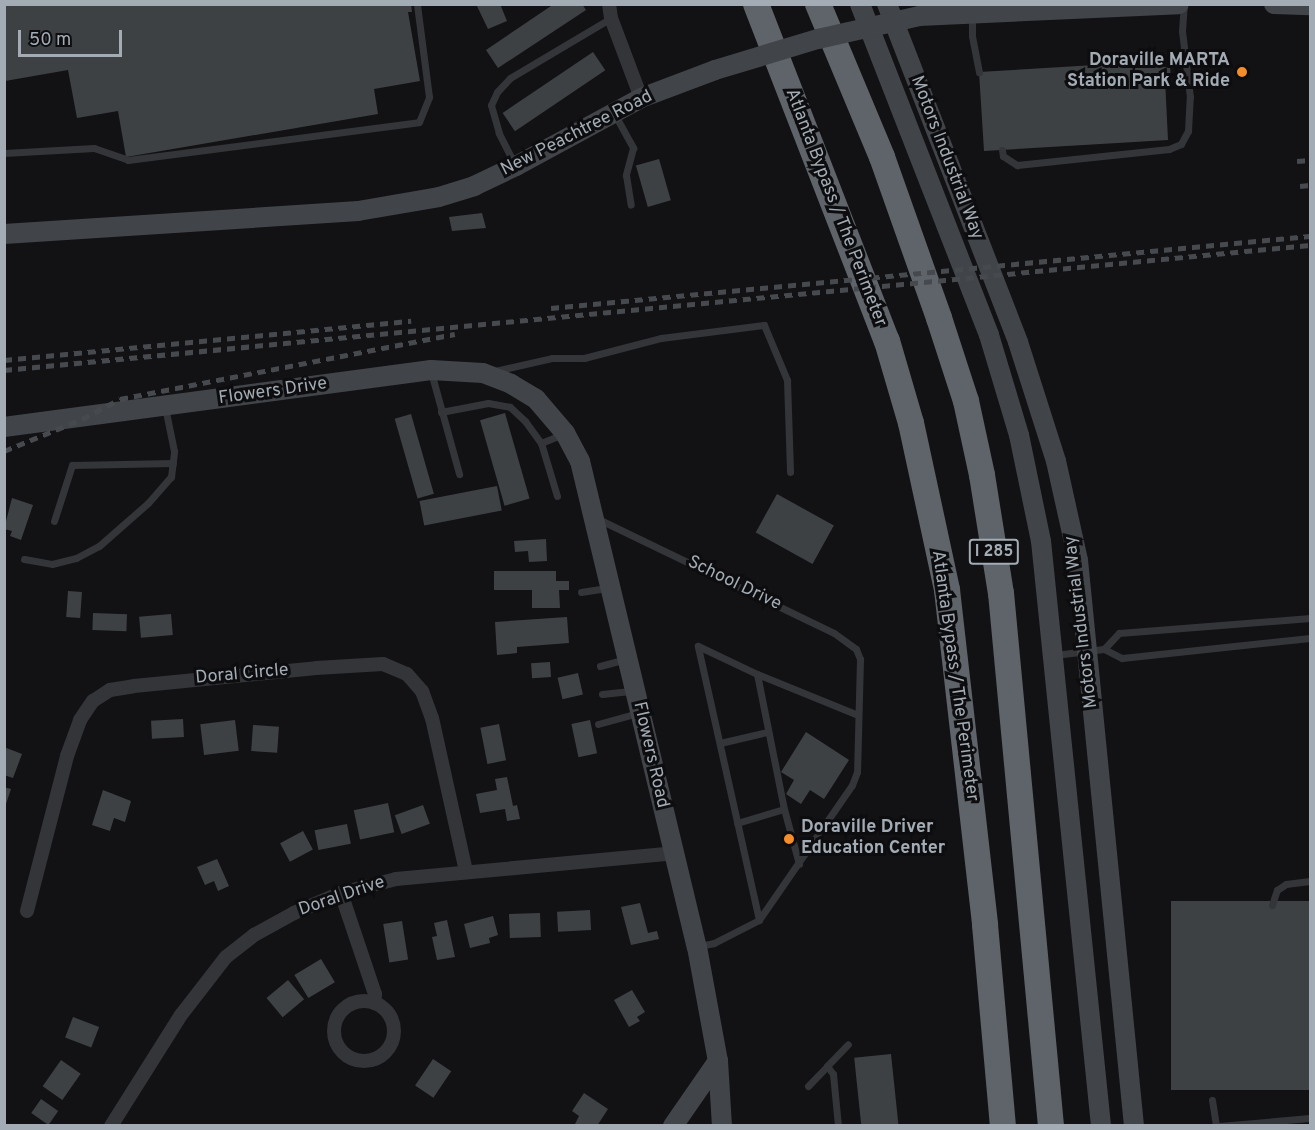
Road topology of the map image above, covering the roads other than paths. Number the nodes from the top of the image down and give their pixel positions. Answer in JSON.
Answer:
{"nodes":[{"id":1,"x":417,"y":4,"type":"edge"},
{"id":2,"x":747,"y":4,"type":"edge"},
{"id":3,"x":756,"y":4,"type":"edge"},
{"id":4,"x":818,"y":4,"type":"edge"},
{"id":5,"x":860,"y":4,"type":"edge"},
{"id":6,"x":887,"y":4,"type":"edge"},
{"id":7,"x":1182,"y":4,"type":"edge"},
{"id":8,"x":1274,"y":4,"type":"edge"},
{"id":9,"x":1298,"y":5,"type":"edge"},
{"id":10,"x":1311,"y":5,"type":"edge"},
{"id":11,"x":950,"y":10,"type":"edge"},
{"id":12,"x":610,"y":11,"type":"edge"},
{"id":13,"x":972,"y":14,"type":"junction"},
{"id":14,"x":771,"y":43,"type":"junction"},
{"id":15,"x":979,"y":72,"type":"dead end"},
{"id":16,"x":641,"y":98,"type":"junction"},
{"id":17,"x":613,"y":112,"type":"junction"},
{"id":18,"x":1002,"y":150,"type":"dead end"},
{"id":19,"x":4,"y":153,"type":"edge"},
{"id":20,"x":516,"y":166,"type":"junction"},
{"id":21,"x":631,"y":205,"type":"dead end"},
{"id":22,"x":4,"y":234,"type":"edge"},
{"id":23,"x":431,"y":370,"type":"junction"},
{"id":24,"x":483,"y":373,"type":"junction"},
{"id":25,"x":536,"y":399,"type":"joint"},
{"id":26,"x":165,"y":407,"type":"junction"},
{"id":27,"x":441,"y":412,"type":"junction"},
{"id":28,"x":4,"y":427,"type":"edge"},
{"id":29,"x":565,"y":433,"type":"junction"},
{"id":30,"x":541,"y":443,"type":"junction"},
{"id":31,"x":173,"y":463,"type":"junction"},
{"id":32,"x":789,"y":472,"type":"dead end"},
{"id":33,"x":459,"y":474,"type":"dead end"},
{"id":34,"x":557,"y":496,"type":"dead end"},
{"id":35,"x":593,"y":516,"type":"junction"},
{"id":36,"x":54,"y":521,"type":"dead end"},
{"id":37,"x":24,"y":558,"type":"dead end"},
{"id":38,"x":610,"y":588,"type":"junction"},
{"id":39,"x":581,"y":592,"type":"dead end"},
{"id":40,"x":1311,"y":618,"type":"edge"},
{"id":41,"x":1311,"y":638,"type":"edge"},
{"id":42,"x":1096,"y":650,"type":"junction"},
{"id":43,"x":1053,"y":656,"type":"junction"},
{"id":44,"x":627,"y":659,"type":"junction"},
{"id":45,"x":600,"y":666,"type":"dead end"},
{"id":46,"x":757,"y":674,"type":"junction"},
{"id":47,"x":635,"y":691,"type":"junction"},
{"id":48,"x":602,"y":694,"type":"dead end"},
{"id":49,"x":640,"y":713,"type":"junction"},
{"id":50,"x":858,"y":715,"type":"junction"},
{"id":51,"x":598,"y":724,"type":"dead end"},
{"id":52,"x":767,"y":732,"type":"junction"},
{"id":53,"x":720,"y":743,"type":"junction"},
{"id":54,"x":784,"y":809,"type":"junction"},
{"id":55,"x":737,"y":824,"type":"junction"},
{"id":56,"x":674,"y":853,"type":"junction"},
{"id":57,"x":799,"y":864,"type":"junction"},
{"id":58,"x":466,"y":871,"type":"junction"},
{"id":59,"x":1311,"y":882,"type":"edge"},
{"id":60,"x":341,"y":893,"type":"junction"},
{"id":61,"x":1272,"y":905,"type":"dead end"},
{"id":62,"x":27,"y":911,"type":"dead end"},
{"id":63,"x":759,"y":920,"type":"junction"},
{"id":64,"x":706,"y":945,"type":"junction"},
{"id":65,"x":374,"y":1003,"type":"junction"},
{"id":66,"x":848,"y":1044,"type":"dead end"},
{"id":67,"x":718,"y":1061,"type":"junction"},
{"id":68,"x":827,"y":1066,"type":"junction"},
{"id":69,"x":808,"y":1086,"type":"dead end"},
{"id":70,"x":1212,"y":1100,"type":"dead end"},
{"id":71,"x":1311,"y":1118,"type":"edge"},
{"id":72,"x":111,"y":1125,"type":"edge"},
{"id":73,"x":673,"y":1125,"type":"edge"},
{"id":74,"x":694,"y":1125,"type":"edge"},
{"id":75,"x":722,"y":1125,"type":"edge"},
{"id":76,"x":838,"y":1125,"type":"edge"},
{"id":77,"x":1003,"y":1125,"type":"edge"},
{"id":78,"x":1051,"y":1125,"type":"edge"},
{"id":79,"x":1101,"y":1125,"type":"edge"},
{"id":80,"x":1134,"y":1125,"type":"edge"},
{"id":81,"x":1217,"y":1125,"type":"edge"}],
"edges":[{"from":1,"to":19,"type":"lane"},
{"from":2,"to":14,"type":"highway"},
{"from":3,"to":14,"type":"highway","name":"Atlanta Bypass / The Perimeter","number":"I 285"},
{"from":4,"to":78,"type":"highway","number":"I 285"},
{"from":5,"to":43,"type":"street","name":"Motors Industrial Way"},
{"from":6,"to":42,"type":"street","name":"Motors Industrial Way"},
{"from":7,"to":13,"type":"street","name":"New Peachtree Road"},
{"from":7,"to":18,"type":"lane"},
{"from":8,"to":9,"type":"street"},
{"from":9,"to":10,"type":"street"},
{"from":11,"to":13,"type":"street","name":"New Peachtree Road"},
{"from":11,"to":16,"type":"street","name":"New Peachtree Road","bridge":true},
{"from":12,"to":16,"type":"street"},
{"from":12,"to":20,"type":"lane"},
{"from":13,"to":15,"type":"lane"},
{"from":14,"to":77,"type":"highway","name":"Atlanta Bypass / The Perimeter","number":"I 285"},
{"from":16,"to":17,"type":"street","name":"New Peachtree Road"},
{"from":17,"to":20,"type":"street","name":"New Peachtree Road"},
{"from":17,"to":21,"type":"lane"},
{"from":20,"to":22,"type":"street","name":"New Peachtree Road"},
{"from":23,"to":24,"type":"street","name":"Flowers Drive"},
{"from":23,"to":26,"type":"street","name":"Flowers Drive"},
{"from":23,"to":27,"type":"lane"},
{"from":24,"to":25,"type":"street","name":"Flowers Drive"},
{"from":24,"to":32,"type":"lane"},
{"from":25,"to":29,"type":"street","name":"Flowers Road"},
{"from":26,"to":28,"type":"street","name":"Flowers Drive"},
{"from":26,"to":31,"type":"lane"},
{"from":27,"to":30,"type":"lane"},
{"from":27,"to":33,"type":"lane"},
{"from":29,"to":30,"type":"lane"},
{"from":29,"to":35,"type":"street","name":"Flowers Road"},
{"from":30,"to":34,"type":"lane"},
{"from":31,"to":36,"type":"lane"},
{"from":31,"to":37,"type":"lane"},
{"from":35,"to":38,"type":"street","name":"Flowers Road"},
{"from":35,"to":50,"type":"lane","name":"School Drive"},
{"from":38,"to":39,"type":"lane"},
{"from":38,"to":44,"type":"street","name":"Flowers Road"},
{"from":40,"to":42,"type":"lane"},
{"from":41,"to":42,"type":"lane"},
{"from":42,"to":43,"type":"lane"},
{"from":42,"to":80,"type":"street","name":"Motors Industrial Way"},
{"from":43,"to":79,"type":"street","name":"Motors Industrial Way"},
{"from":44,"to":45,"type":"lane"},
{"from":44,"to":47,"type":"street","name":"Flowers Road"},
{"from":46,"to":50,"type":"lane"},
{"from":46,"to":52,"type":"lane"},
{"from":46,"to":53,"type":"lane"},
{"from":47,"to":48,"type":"lane"},
{"from":47,"to":49,"type":"street","name":"Flowers Road"},
{"from":49,"to":51,"type":"lane"},
{"from":49,"to":56,"type":"street","name":"Flowers Road"},
{"from":50,"to":57,"type":"lane"},
{"from":52,"to":53,"type":"lane"},
{"from":52,"to":54,"type":"lane"},
{"from":53,"to":55,"type":"lane"},
{"from":54,"to":55,"type":"lane"},
{"from":54,"to":57,"type":"lane"},
{"from":55,"to":63,"type":"lane"},
{"from":56,"to":58,"type":"street","name":"Doral Drive"},
{"from":56,"to":64,"type":"street","name":"Flowers Road"},
{"from":57,"to":63,"type":"lane"},
{"from":58,"to":60,"type":"street","name":"Doral Drive"},
{"from":58,"to":62,"type":"street","name":"Doral Circle"},
{"from":59,"to":61,"type":"lane"},
{"from":60,"to":65,"type":"street"},
{"from":60,"to":72,"type":"street","name":"Doral Drive"},
{"from":63,"to":64,"type":"lane"},
{"from":64,"to":67,"type":"street","name":"Flowers Road"},
{"from":65,"to":65,"type":"street"},
{"from":66,"to":68,"type":"lane"},
{"from":67,"to":73,"type":"street"},
{"from":67,"to":75,"type":"street","name":"Flowers Road"},
{"from":68,"to":69,"type":"lane"},
{"from":68,"to":76,"type":"lane"},
{"from":70,"to":81,"type":"lane"},
{"from":71,"to":81,"type":"lane"},
{"from":73,"to":74,"type":"street"}]}
